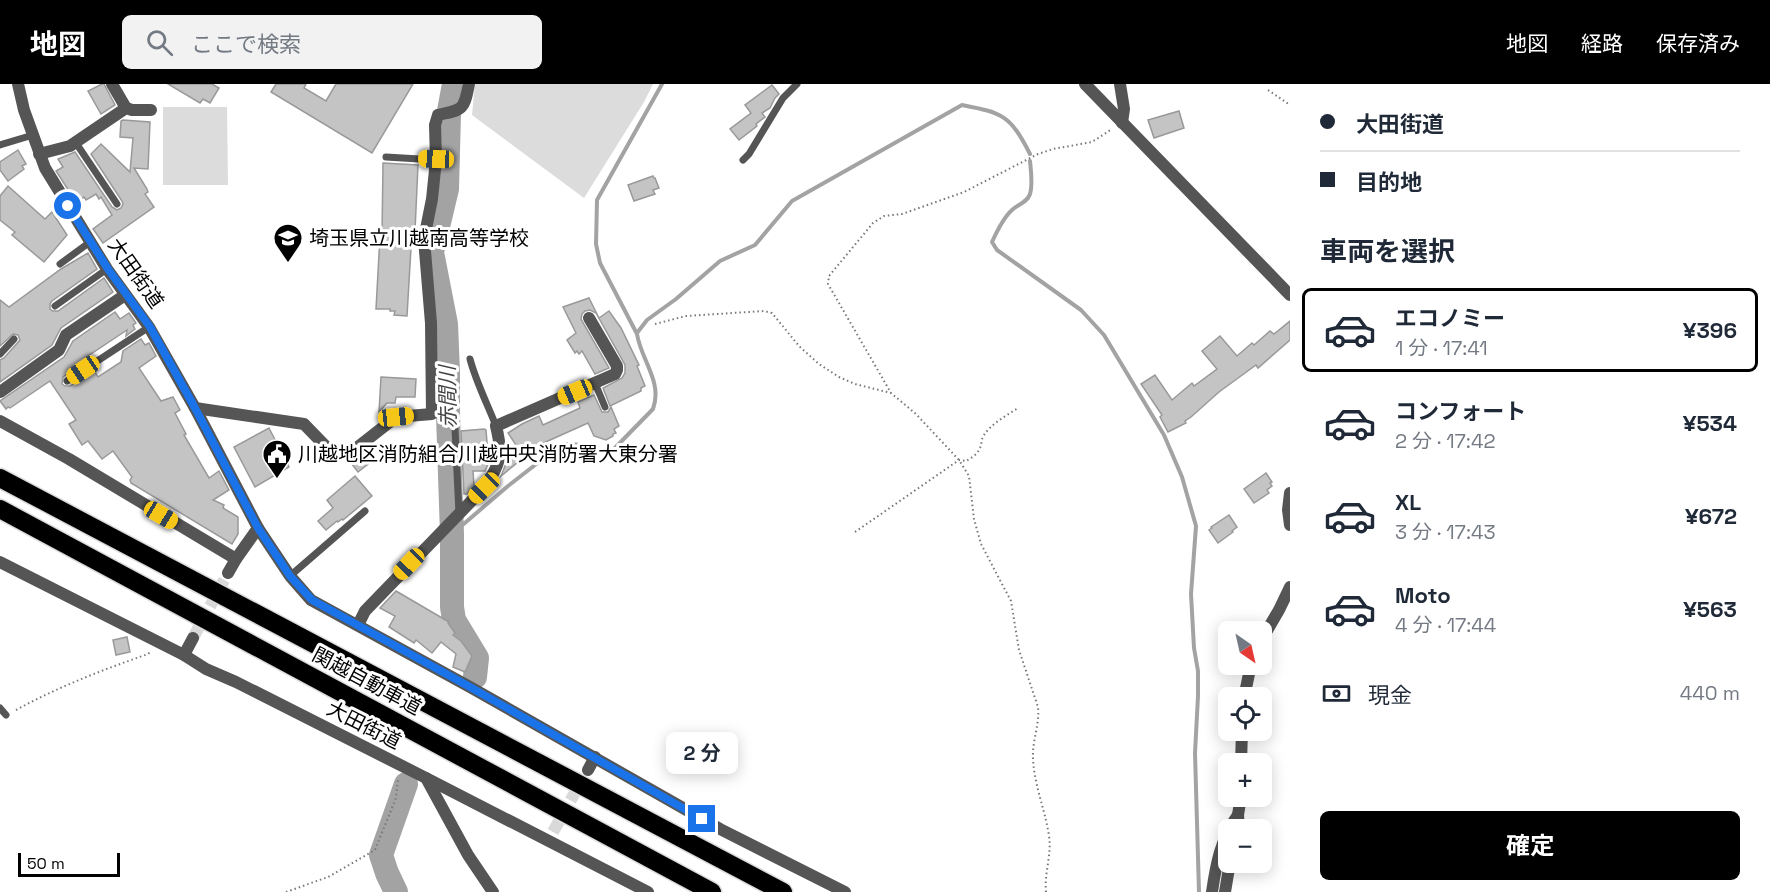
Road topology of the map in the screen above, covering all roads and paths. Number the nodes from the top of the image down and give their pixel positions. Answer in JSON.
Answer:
{"nodes":[{"id":1,"x":18,"y":84,"type":"edge"},
{"id":2,"x":112,"y":84,"type":"edge"},
{"id":3,"x":469,"y":84,"type":"edge"},
{"id":4,"x":797,"y":84,"type":"edge"},
{"id":5,"x":1085,"y":84,"type":"edge"},
{"id":6,"x":1120,"y":84,"type":"edge"},
{"id":7,"x":1268,"y":90,"type":"dead end"},
{"id":8,"x":1290,"y":105,"type":"edge"},
{"id":9,"x":126,"y":108,"type":"junction"},
{"id":10,"x":151,"y":110,"type":"dead end"},
{"id":11,"x":1122,"y":123,"type":"junction"},
{"id":12,"x":33,"y":135,"type":"junction"},
{"id":13,"x":76,"y":143,"type":"junction"},
{"id":14,"x":0,"y":145,"type":"edge"},
{"id":15,"x":39,"y":154,"type":"junction"},
{"id":16,"x":387,"y":157,"type":"dead end"},
{"id":17,"x":436,"y":159,"type":"junction"},
{"id":18,"x":743,"y":160,"type":"dead end"},
{"id":19,"x":117,"y":204,"type":"dead end"},
{"id":20,"x":90,"y":242,"type":"junction"},
{"id":21,"x":60,"y":264,"type":"dead end"},
{"id":22,"x":108,"y":269,"type":"junction"},
{"id":23,"x":125,"y":295,"type":"junction"},
{"id":24,"x":1290,"y":295,"type":"edge"},
{"id":25,"x":55,"y":306,"type":"dead end"},
{"id":26,"x":590,"y":318,"type":"dead end"},
{"id":27,"x":654,"y":324,"type":"dead end"},
{"id":28,"x":150,"y":327,"type":"junction"},
{"id":29,"x":14,"y":339,"type":"dead end"},
{"id":30,"x":0,"y":354,"type":"edge"},
{"id":31,"x":470,"y":359,"type":"dead end"},
{"id":32,"x":67,"y":381,"type":"dead end"},
{"id":33,"x":595,"y":383,"type":"junction"},
{"id":34,"x":0,"y":392,"type":"edge"},
{"id":35,"x":891,"y":393,"type":"junction"},
{"id":36,"x":605,"y":407,"type":"dead end"},
{"id":37,"x":195,"y":408,"type":"junction"},
{"id":38,"x":1018,"y":408,"type":"dead end"},
{"id":39,"x":0,"y":421,"type":"edge"},
{"id":40,"x":496,"y":426,"type":"junction"},
{"id":41,"x":454,"y":429,"type":"dead end"},
{"id":42,"x":959,"y":460,"type":"junction"},
{"id":43,"x":0,"y":478,"type":"edge"},
{"id":44,"x":1290,"y":493,"type":"edge"},
{"id":45,"x":0,"y":509,"type":"edge"},
{"id":46,"x":364,"y":511,"type":"dead end"},
{"id":47,"x":454,"y":519,"type":"junction"},
{"id":48,"x":1290,"y":525,"type":"edge"},
{"id":49,"x":258,"y":528,"type":"junction"},
{"id":50,"x":855,"y":532,"type":"dead end"},
{"id":51,"x":236,"y":559,"type":"junction"},
{"id":52,"x":0,"y":562,"type":"edge"},
{"id":53,"x":228,"y":573,"type":"tunnel mouth"},
{"id":54,"x":290,"y":576,"type":"junction"},
{"id":55,"x":1290,"y":587,"type":"edge"},
{"id":56,"x":1272,"y":621,"type":"edge"},
{"id":57,"x":358,"y":625,"type":"junction"},
{"id":58,"x":193,"y":638,"type":"tunnel mouth"},
{"id":59,"x":157,"y":641,"type":"junction"},
{"id":60,"x":184,"y":655,"type":"junction"},
{"id":61,"x":0,"y":708,"type":"edge"},
{"id":62,"x":6,"y":715,"type":"joint"},
{"id":63,"x":595,"y":757,"type":"junction"},
{"id":64,"x":588,"y":770,"type":"tunnel mouth"},
{"id":65,"x":399,"y":775,"type":"dead end"},
{"id":66,"x":426,"y":778,"type":"junction"},
{"id":67,"x":1240,"y":807,"type":"edge"},
{"id":68,"x":1238,"y":815,"type":"junction"},
{"id":69,"x":1238,"y":819,"type":"edge"},
{"id":70,"x":1228,"y":873,"type":"edge"},
{"id":71,"x":286,"y":892,"type":"edge"},
{"id":72,"x":493,"y":892,"type":"edge"},
{"id":73,"x":648,"y":892,"type":"edge"},
{"id":74,"x":712,"y":892,"type":"edge"},
{"id":75,"x":783,"y":892,"type":"edge"},
{"id":76,"x":845,"y":892,"type":"edge"},
{"id":77,"x":1046,"y":892,"type":"edge"},
{"id":78,"x":1212,"y":892,"type":"edge"},
{"id":79,"x":1225,"y":892,"type":"edge"}],
"edges":[{"from":1,"to":12,"type":"street","name":"大田街道"},
{"from":2,"to":9,"type":"street"},
{"from":3,"to":17,"type":"street"},
{"from":4,"to":18,"type":"lane"},
{"from":5,"to":11,"type":"street"},
{"from":6,"to":11,"type":"street"},
{"from":7,"to":8,"type":"path"},
{"from":9,"to":10,"type":"street"},
{"from":9,"to":13,"type":"street"},
{"from":11,"to":24,"type":"street"},
{"from":11,"to":35,"type":"path"},
{"from":12,"to":14,"type":"lane"},
{"from":12,"to":15,"type":"street","name":"大田街道"},
{"from":13,"to":15,"type":"street"},
{"from":13,"to":19,"type":"lane"},
{"from":15,"to":20,"type":"street","name":"大田街道"},
{"from":16,"to":17,"type":"lane"},
{"from":17,"to":37,"type":"street"},
{"from":20,"to":21,"type":"lane"},
{"from":20,"to":22,"type":"street","name":"大田街道"},
{"from":22,"to":23,"type":"street","name":"大田街道"},
{"from":22,"to":25,"type":"lane"},
{"from":23,"to":28,"type":"street","name":"大田街道"},
{"from":23,"to":34,"type":"street"},
{"from":26,"to":33,"type":"street"},
{"from":27,"to":35,"type":"path"},
{"from":28,"to":32,"type":"lane"},
{"from":28,"to":37,"type":"street","name":"大田街道"},
{"from":29,"to":30,"type":"lane"},
{"from":31,"to":40,"type":"lane"},
{"from":33,"to":36,"type":"lane"},
{"from":33,"to":40,"type":"street"},
{"from":35,"to":42,"type":"path"},
{"from":37,"to":49,"type":"street","name":"大田街道"},
{"from":38,"to":42,"type":"path"},
{"from":39,"to":51,"type":"street"},
{"from":40,"to":47,"type":"street"},
{"from":41,"to":47,"type":"lane"},
{"from":42,"to":50,"type":"path"},
{"from":42,"to":77,"type":"path"},
{"from":43,"to":75,"type":"highway","name":"関越自動車道"},
{"from":44,"to":48,"type":"street"},
{"from":45,"to":74,"type":"highway","name":"関越自動車道"},
{"from":46,"to":54,"type":"lane"},
{"from":47,"to":57,"type":"street"},
{"from":49,"to":51,"type":"street"},
{"from":49,"to":54,"type":"street","name":"大田街道"},
{"from":51,"to":53,"type":"street"},
{"from":52,"to":59,"type":"street","name":"大田街道"},
{"from":54,"to":57,"type":"street","name":"大田街道"},
{"from":55,"to":56,"type":"street"},
{"from":57,"to":63,"type":"street","name":"大田街道"},
{"from":58,"to":60,"type":"street"},
{"from":59,"to":60,"type":"street","name":"大田街道"},
{"from":59,"to":62,"type":"path"},
{"from":60,"to":66,"type":"street","name":"大田街道"},
{"from":61,"to":62,"type":"lane"},
{"from":63,"to":64,"type":"street"},
{"from":63,"to":76,"type":"street","name":"大田街道"},
{"from":65,"to":71,"type":"path"},
{"from":66,"to":72,"type":"street"},
{"from":66,"to":73,"type":"street","name":"大田街道"},
{"from":67,"to":68,"type":"street"},
{"from":68,"to":69,"type":"street"},
{"from":68,"to":78,"type":"street"},
{"from":70,"to":79,"type":"street"}]}
